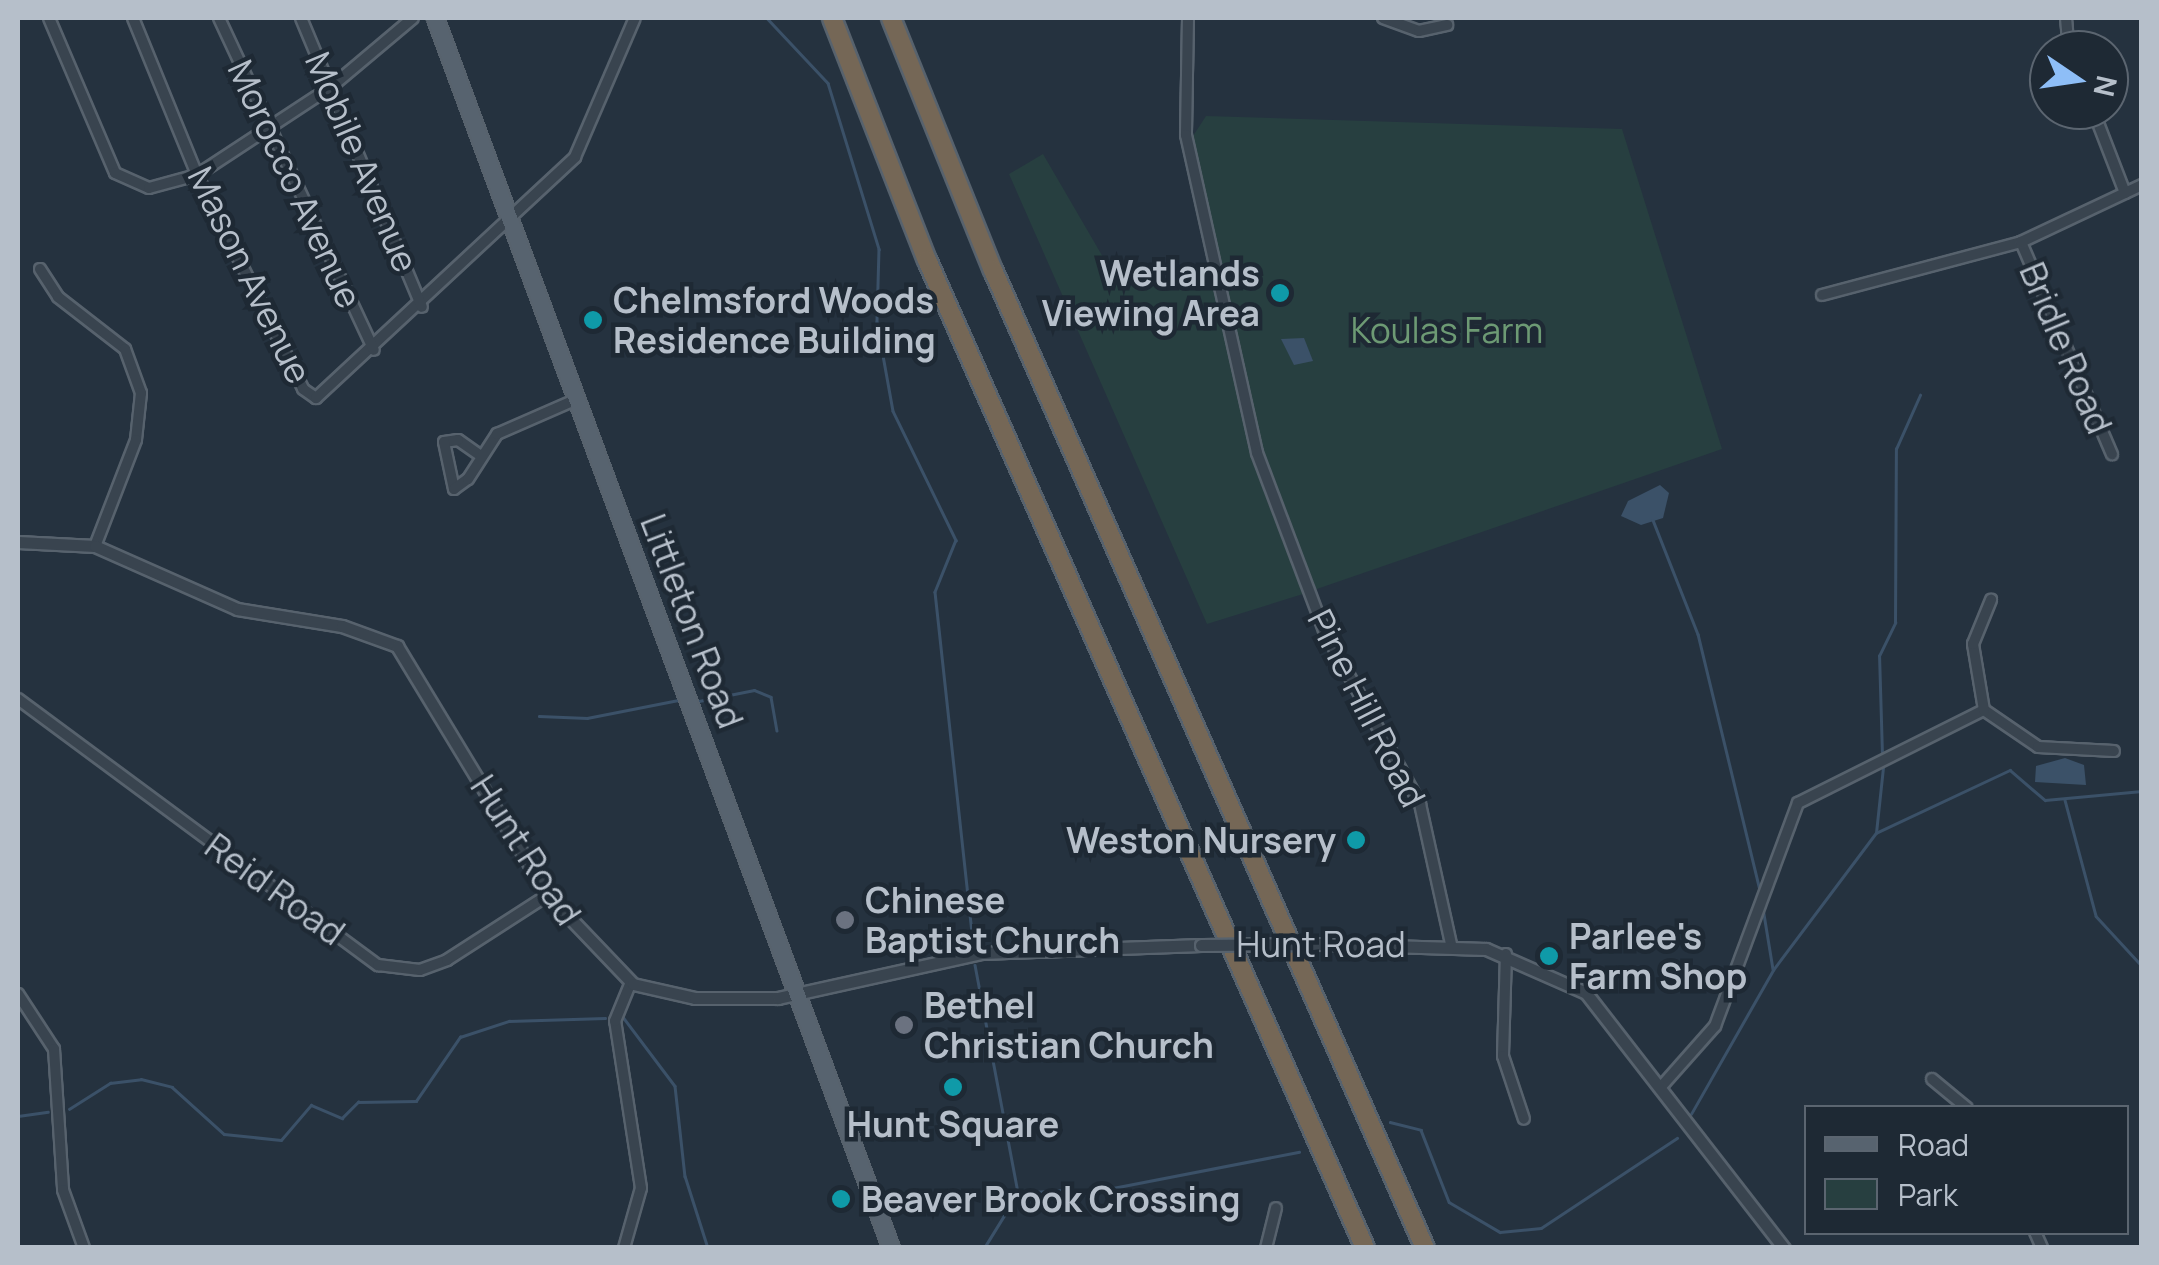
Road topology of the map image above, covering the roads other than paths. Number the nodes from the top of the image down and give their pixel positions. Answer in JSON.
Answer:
{"nodes":[{"id":1,"x":49,"y":18,"type":"edge"},
{"id":2,"x":134,"y":18,"type":"edge"},
{"id":3,"x":219,"y":18,"type":"edge"},
{"id":4,"x":302,"y":18,"type":"edge"},
{"id":5,"x":413,"y":18,"type":"edge"},
{"id":6,"x":435,"y":18,"type":"edge"},
{"id":7,"x":636,"y":18,"type":"edge"},
{"id":8,"x":832,"y":18,"type":"edge"},
{"id":9,"x":891,"y":18,"type":"edge"},
{"id":10,"x":1188,"y":18,"type":"edge"},
{"id":11,"x":1383,"y":18,"type":"edge"},
{"id":12,"x":1446,"y":25,"type":"dead end"},
{"id":13,"x":330,"y":87,"type":"junction"},
{"id":14,"x":266,"y":130,"type":"junction"},
{"id":15,"x":2101,"y":130,"type":"edge"},
{"id":16,"x":196,"y":176,"type":"junction"},
{"id":17,"x":2142,"y":185,"type":"edge"},
{"id":18,"x":2125,"y":193,"type":"junction"},
{"id":19,"x":510,"y":224,"type":"junction"},
{"id":20,"x":2021,"y":242,"type":"junction"},
{"id":21,"x":40,"y":268,"type":"dead end"},
{"id":22,"x":1822,"y":295,"type":"dead end"},
{"id":23,"x":422,"y":307,"type":"junction"},
{"id":24,"x":374,"y":350,"type":"junction"},
{"id":25,"x":575,"y":400,"type":"junction"},
{"id":26,"x":2112,"y":454,"type":"dead end"},
{"id":27,"x":481,"y":456,"type":"junction"},
{"id":28,"x":18,"y":542,"type":"edge"},
{"id":29,"x":95,"y":546,"type":"junction"},
{"id":30,"x":1991,"y":600,"type":"dead end"},
{"id":31,"x":18,"y":699,"type":"edge"},
{"id":32,"x":1984,"y":710,"type":"junction"},
{"id":33,"x":2114,"y":751,"type":"dead end"},
{"id":34,"x":548,"y":895,"type":"junction"},
{"id":35,"x":1451,"y":944,"type":"junction"},
{"id":36,"x":1506,"y":954,"type":"junction"},
{"id":37,"x":630,"y":982,"type":"junction"},
{"id":38,"x":18,"y":994,"type":"edge"},
{"id":39,"x":804,"y":996,"type":"junction"},
{"id":40,"x":1932,"y":1079,"type":"dead end"},
{"id":41,"x":1660,"y":1088,"type":"junction"},
{"id":42,"x":1962,"y":1105,"type":"edge"},
{"id":43,"x":1524,"y":1120,"type":"dead end"},
{"id":44,"x":1276,"y":1208,"type":"dead end"},
{"id":45,"x":84,"y":1248,"type":"edge"},
{"id":46,"x":624,"y":1248,"type":"edge"},
{"id":47,"x":890,"y":1248,"type":"edge"},
{"id":48,"x":1266,"y":1248,"type":"edge"},
{"id":49,"x":1365,"y":1248,"type":"edge"},
{"id":50,"x":1425,"y":1248,"type":"edge"},
{"id":51,"x":1784,"y":1248,"type":"edge"}],
"edges":[{"from":1,"to":16,"type":"street"},
{"from":2,"to":16,"type":"street","name":"Mason Avenue"},
{"from":3,"to":14,"type":"street","name":"Morocco Avenue"},
{"from":4,"to":13,"type":"street","name":"Mobile Avenue"},
{"from":5,"to":13,"type":"street"},
{"from":6,"to":19,"type":"main road","name":"Littleton Road"},
{"from":7,"to":19,"type":"street","name":"Mason Avenue"},
{"from":8,"to":49,"type":"highway"},
{"from":9,"to":50,"type":"highway"},
{"from":10,"to":35,"type":"street","name":"Pine Hill Road"},
{"from":11,"to":12,"type":"street"},
{"from":13,"to":14,"type":"street"},
{"from":13,"to":23,"type":"street","name":"Mobile Avenue"},
{"from":14,"to":16,"type":"street"},
{"from":14,"to":24,"type":"street","name":"Morocco Avenue"},
{"from":15,"to":18,"type":"street"},
{"from":16,"to":24,"type":"street","name":"Mason Avenue"},
{"from":17,"to":18,"type":"street"},
{"from":18,"to":20,"type":"street"},
{"from":19,"to":23,"type":"street","name":"Mason Avenue"},
{"from":19,"to":25,"type":"main road","name":"Littleton Road"},
{"from":20,"to":22,"type":"street"},
{"from":20,"to":26,"type":"street","name":"Bridle Road"},
{"from":21,"to":29,"type":"street"},
{"from":23,"to":24,"type":"street","name":"Mason Avenue"},
{"from":25,"to":27,"type":"street"},
{"from":25,"to":39,"type":"main road","name":"Littleton Road"},
{"from":27,"to":27,"type":"street"},
{"from":28,"to":29,"type":"street","name":"Hunt Road"},
{"from":29,"to":34,"type":"street","name":"Hunt Road"},
{"from":30,"to":32,"type":"street"},
{"from":31,"to":34,"type":"street","name":"Reid Road"},
{"from":32,"to":33,"type":"street"},
{"from":32,"to":41,"type":"street"},
{"from":34,"to":37,"type":"street","name":"Hunt Road"},
{"from":35,"to":36,"type":"street"},
{"from":35,"to":39,"type":"street","name":"Hunt Road","bridge":true},
{"from":36,"to":41,"type":"street"},
{"from":36,"to":43,"type":"street"},
{"from":37,"to":39,"type":"street","name":"Hunt Road"},
{"from":37,"to":46,"type":"street"},
{"from":38,"to":45,"type":"street"},
{"from":39,"to":47,"type":"main road","name":"Littleton Road"},
{"from":40,"to":42,"type":"street"},
{"from":41,"to":51,"type":"street"},
{"from":44,"to":48,"type":"street"}]}
